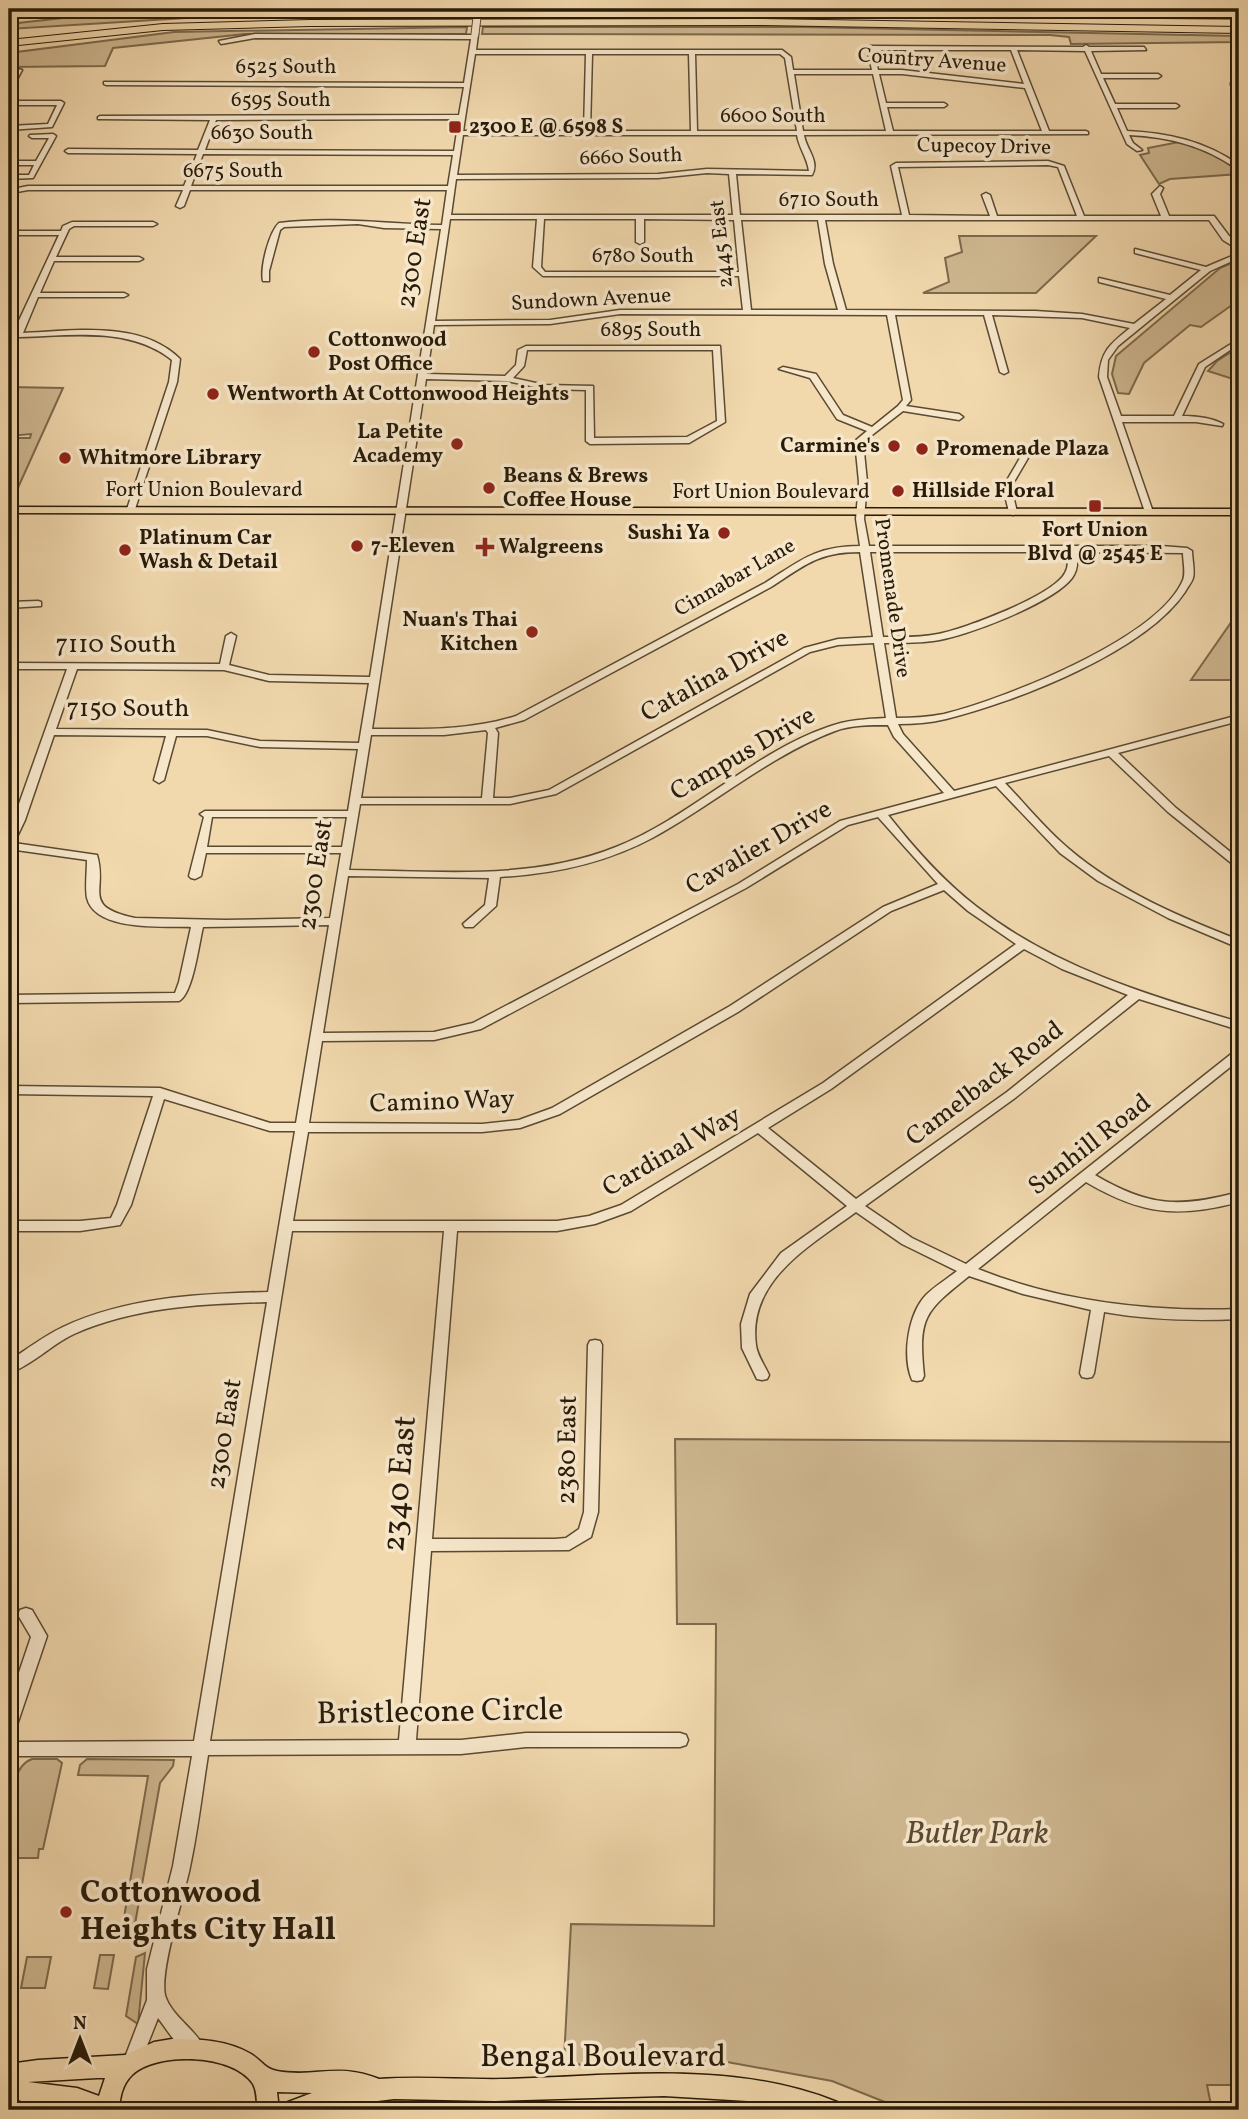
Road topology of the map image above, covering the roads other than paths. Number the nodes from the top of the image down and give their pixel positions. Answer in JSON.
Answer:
{"nodes":[{"id":1,"x":478,"y":9,"type":"edge"},
{"id":2,"x":234,"y":21,"type":"junction"},
{"id":3,"x":1239,"y":27,"type":"edge"},
{"id":4,"x":9,"y":32,"type":"edge"},
{"id":5,"x":475,"y":35,"type":"junction"},
{"id":6,"x":9,"y":38,"type":"edge"},
{"id":7,"x":221,"y":42,"type":"dead end"},
{"id":8,"x":9,"y":43,"type":"edge"},
{"id":9,"x":949,"y":47,"type":"junction"},
{"id":10,"x":1013,"y":47,"type":"junction"},
{"id":11,"x":1086,"y":47,"type":"junction"},
{"id":12,"x":1144,"y":49,"type":"dead end"},
{"id":13,"x":9,"y":50,"type":"edge"},
{"id":14,"x":472,"y":52,"type":"junction"},
{"id":15,"x":589,"y":52,"type":"junction"},
{"id":16,"x":692,"y":52,"type":"junction"},
{"id":17,"x":952,"y":55,"type":"dead end"},
{"id":18,"x":9,"y":69,"type":"edge"},
{"id":19,"x":791,"y":72,"type":"junction"},
{"id":20,"x":875,"y":72,"type":"junction"},
{"id":21,"x":1100,"y":76,"type":"junction"},
{"id":22,"x":1158,"y":76,"type":"dead end"},
{"id":23,"x":106,"y":83,"type":"dead end"},
{"id":24,"x":467,"y":85,"type":"junction"},
{"id":25,"x":1028,"y":86,"type":"junction"},
{"id":26,"x":9,"y":89,"type":"edge"},
{"id":27,"x":9,"y":103,"type":"edge"},
{"id":28,"x":883,"y":105,"type":"junction"},
{"id":29,"x":944,"y":105,"type":"dead end"},
{"id":30,"x":1113,"y":106,"type":"junction"},
{"id":31,"x":1176,"y":106,"type":"dead end"},
{"id":32,"x":100,"y":117,"type":"dead end"},
{"id":33,"x":214,"y":117,"type":"junction"},
{"id":34,"x":462,"y":117,"type":"junction"},
{"id":35,"x":9,"y":128,"type":"edge"},
{"id":36,"x":460,"y":133,"type":"junction"},
{"id":37,"x":587,"y":133,"type":"junction"},
{"id":38,"x":694,"y":133,"type":"junction"},
{"id":39,"x":801,"y":133,"type":"junction"},
{"id":40,"x":890,"y":133,"type":"junction"},
{"id":41,"x":1046,"y":133,"type":"junction"},
{"id":42,"x":1086,"y":133,"type":"dead end"},
{"id":43,"x":1125,"y":133,"type":"junction"},
{"id":44,"x":9,"y":136,"type":"edge"},
{"id":45,"x":1139,"y":150,"type":"dead end"},
{"id":46,"x":68,"y":151,"type":"dead end"},
{"id":47,"x":201,"y":151,"type":"junction"},
{"id":48,"x":457,"y":153,"type":"junction"},
{"id":49,"x":9,"y":163,"type":"edge"},
{"id":50,"x":39,"y":163,"type":"junction"},
{"id":51,"x":1239,"y":168,"type":"edge"},
{"id":52,"x":732,"y":171,"type":"junction"},
{"id":53,"x":9,"y":177,"type":"edge"},
{"id":54,"x":453,"y":177,"type":"junction"},
{"id":55,"x":187,"y":188,"type":"junction"},
{"id":56,"x":451,"y":188,"type":"junction"},
{"id":57,"x":1160,"y":188,"type":"dead end"},
{"id":58,"x":12,"y":192,"type":"edge"},
{"id":59,"x":986,"y":195,"type":"dead end"},
{"id":60,"x":180,"y":206,"type":"dead end"},
{"id":61,"x":447,"y":217,"type":"junction"},
{"id":62,"x":541,"y":217,"type":"junction"},
{"id":63,"x":640,"y":217,"type":"junction"},
{"id":64,"x":738,"y":217,"type":"junction"},
{"id":65,"x":821,"y":217,"type":"junction"},
{"id":66,"x":906,"y":217,"type":"junction"},
{"id":67,"x":993,"y":218,"type":"junction"},
{"id":68,"x":1081,"y":218,"type":"junction"},
{"id":69,"x":1166,"y":218,"type":"junction"},
{"id":70,"x":153,"y":224,"type":"dead end"},
{"id":71,"x":282,"y":225,"type":"joint"},
{"id":72,"x":445,"y":227,"type":"junction"},
{"id":73,"x":9,"y":233,"type":"edge"},
{"id":74,"x":64,"y":233,"type":"junction"},
{"id":75,"x":640,"y":242,"type":"dead end"},
{"id":76,"x":1239,"y":248,"type":"edge"},
{"id":77,"x":1138,"y":251,"type":"dead end"},
{"id":78,"x":1239,"y":255,"type":"edge"},
{"id":79,"x":52,"y":259,"type":"junction"},
{"id":80,"x":139,"y":259,"type":"dead end"},
{"id":81,"x":1207,"y":269,"type":"junction"},
{"id":82,"x":743,"y":274,"type":"junction"},
{"id":83,"x":267,"y":279,"type":"dead end"},
{"id":84,"x":1102,"y":280,"type":"dead end"},
{"id":85,"x":35,"y":295,"type":"junction"},
{"id":86,"x":124,"y":295,"type":"dead end"},
{"id":87,"x":1171,"y":298,"type":"junction"},
{"id":88,"x":747,"y":313,"type":"junction"},
{"id":89,"x":843,"y":313,"type":"junction"},
{"id":90,"x":891,"y":313,"type":"junction"},
{"id":91,"x":987,"y":313,"type":"junction"},
{"id":92,"x":430,"y":323,"type":"junction"},
{"id":93,"x":1136,"y":327,"type":"junction"},
{"id":94,"x":1239,"y":341,"type":"edge"},
{"id":95,"x":783,"y":369,"type":"dead end"},
{"id":96,"x":1003,"y":372,"type":"dead end"},
{"id":97,"x":422,"y":378,"type":"junction"},
{"id":98,"x":507,"y":379,"type":"junction"},
{"id":99,"x":901,"y":408,"type":"junction"},
{"id":100,"x":959,"y":416,"type":"dead end"},
{"id":101,"x":1116,"y":419,"type":"junction"},
{"id":102,"x":1177,"y":419,"type":"junction"},
{"id":103,"x":1219,"y":424,"type":"dead end"},
{"id":104,"x":872,"y":430,"type":"junction"},
{"id":105,"x":1024,"y":458,"type":"dead end"},
{"id":106,"x":131,"y":509,"type":"junction"},
{"id":107,"x":9,"y":510,"type":"edge"},
{"id":108,"x":401,"y":511,"type":"junction"},
{"id":109,"x":859,"y":511,"type":"junction"},
{"id":110,"x":1013,"y":512,"type":"junction"},
{"id":111,"x":1149,"y":512,"type":"junction"},
{"id":112,"x":1239,"y":512,"type":"edge"},
{"id":113,"x":864,"y":549,"type":"junction"},
{"id":114,"x":1071,"y":549,"type":"junction"},
{"id":115,"x":1187,"y":551,"type":"joint"},
{"id":116,"x":38,"y":604,"type":"dead end"},
{"id":117,"x":9,"y":605,"type":"edge"},
{"id":118,"x":232,"y":636,"type":"dead end"},
{"id":119,"x":878,"y":640,"type":"junction"},
{"id":120,"x":9,"y":666,"type":"edge"},
{"id":121,"x":73,"y":666,"type":"junction"},
{"id":122,"x":224,"y":667,"type":"junction"},
{"id":123,"x":374,"y":680,"type":"junction"},
{"id":124,"x":1239,"y":719,"type":"edge"},
{"id":125,"x":891,"y":721,"type":"junction"},
{"id":126,"x":490,"y":728,"type":"junction"},
{"id":127,"x":50,"y":732,"type":"junction"},
{"id":128,"x":172,"y":732,"type":"junction"},
{"id":129,"x":206,"y":733,"type":"joint"},
{"id":130,"x":364,"y":739,"type":"junction"},
{"id":131,"x":1110,"y":751,"type":"junction"},
{"id":132,"x":159,"y":780,"type":"dead end"},
{"id":133,"x":997,"y":781,"type":"junction"},
{"id":134,"x":950,"y":793,"type":"junction"},
{"id":135,"x":488,"y":802,"type":"junction"},
{"id":136,"x":353,"y":808,"type":"junction"},
{"id":137,"x":880,"y":812,"type":"junction"},
{"id":138,"x":9,"y":844,"type":"edge"},
{"id":139,"x":201,"y":850,"type":"junction"},
{"id":140,"x":347,"y":850,"type":"junction"},
{"id":141,"x":1239,"y":864,"type":"edge"},
{"id":142,"x":343,"y":873,"type":"junction"},
{"id":143,"x":495,"y":873,"type":"junction"},
{"id":144,"x":195,"y":876,"type":"dead end"},
{"id":145,"x":945,"y":885,"type":"junction"},
{"id":146,"x":335,"y":921,"type":"junction"},
{"id":147,"x":198,"y":923,"type":"junction"},
{"id":148,"x":469,"y":924,"type":"dead end"},
{"id":149,"x":1024,"y":944,"type":"junction"},
{"id":150,"x":1239,"y":944,"type":"edge"},
{"id":151,"x":1136,"y":995,"type":"junction"},
{"id":152,"x":9,"y":999,"type":"edge"},
{"id":153,"x":1239,"y":1026,"type":"edge"},
{"id":154,"x":316,"y":1037,"type":"junction"},
{"id":155,"x":1239,"y":1054,"type":"edge"},
{"id":156,"x":160,"y":1092,"type":"junction"},
{"id":157,"x":10,"y":1093,"type":"edge"},
{"id":158,"x":303,"y":1128,"type":"junction"},
{"id":159,"x":760,"y":1128,"type":"junction"},
{"id":160,"x":1086,"y":1176,"type":"junction"},
{"id":161,"x":1239,"y":1197,"type":"edge"},
{"id":162,"x":858,"y":1206,"type":"junction"},
{"id":163,"x":9,"y":1226,"type":"edge"},
{"id":164,"x":287,"y":1226,"type":"junction"},
{"id":165,"x":451,"y":1226,"type":"junction"},
{"id":166,"x":967,"y":1270,"type":"junction"},
{"id":167,"x":274,"y":1297,"type":"junction"},
{"id":168,"x":1098,"y":1306,"type":"junction"},
{"id":169,"x":1239,"y":1314,"type":"edge"},
{"id":170,"x":595,"y":1345,"type":"dead end"},
{"id":171,"x":9,"y":1368,"type":"edge"},
{"id":172,"x":1087,"y":1373,"type":"dead end"},
{"id":173,"x":762,"y":1375,"type":"dead end"},
{"id":174,"x":917,"y":1376,"type":"dead end"},
{"id":175,"x":424,"y":1545,"type":"junction"},
{"id":176,"x":26,"y":1615,"type":"dead end"},
{"id":177,"x":9,"y":1725,"type":"edge"},
{"id":178,"x":680,"y":1740,"type":"dead end"},
{"id":179,"x":9,"y":1743,"type":"edge"},
{"id":180,"x":407,"y":1746,"type":"junction"},
{"id":181,"x":201,"y":1748,"type":"junction"},
{"id":182,"x":156,"y":2000,"type":"junction"},
{"id":183,"x":197,"y":2049,"type":"junction"},
{"id":184,"x":130,"y":2063,"type":"junction"},
{"id":185,"x":9,"y":2076,"type":"edge"},
{"id":186,"x":261,"y":2078,"type":"junction"},
{"id":187,"x":9,"y":2087,"type":"edge"},
{"id":188,"x":375,"y":2088,"type":"junction"},
{"id":189,"x":106,"y":2110,"type":"edge"},
{"id":190,"x":268,"y":2110,"type":"edge"},
{"id":191,"x":296,"y":2110,"type":"edge"},
{"id":192,"x":829,"y":2110,"type":"edge"}],
"edges":[{"from":1,"to":5,"type":"street","name":"2300 East","bridge":true},
{"from":2,"to":3,"type":"highway"},
{"from":2,"to":3,"type":"highway"},
{"from":2,"to":4,"type":"highway"},
{"from":2,"to":6,"type":"highway"},
{"from":2,"to":8,"type":"highway"},
{"from":2,"to":13,"type":"highway"},
{"from":5,"to":7,"type":"street"},
{"from":5,"to":14,"type":"street","name":"2300 East"},
{"from":9,"to":10,"type":"street"},
{"from":9,"to":17,"type":"street"},
{"from":9,"to":20,"type":"street"},
{"from":10,"to":11,"type":"street"},
{"from":10,"to":25,"type":"street"},
{"from":11,"to":12,"type":"street"},
{"from":11,"to":21,"type":"street"},
{"from":14,"to":15,"type":"street"},
{"from":14,"to":24,"type":"street","name":"2300 East"},
{"from":15,"to":16,"type":"street"},
{"from":15,"to":37,"type":"street"},
{"from":16,"to":19,"type":"street"},
{"from":16,"to":38,"type":"street"},
{"from":18,"to":26,"type":"street"},
{"from":19,"to":20,"type":"street","name":"Country Avenue"},
{"from":19,"to":39,"type":"street"},
{"from":20,"to":25,"type":"street","name":"Country Avenue"},
{"from":20,"to":28,"type":"street"},
{"from":21,"to":22,"type":"street"},
{"from":21,"to":30,"type":"street"},
{"from":23,"to":24,"type":"street","name":"6525 South"},
{"from":24,"to":34,"type":"street","name":"2300 East"},
{"from":25,"to":41,"type":"street"},
{"from":27,"to":35,"type":"street"},
{"from":28,"to":29,"type":"street"},
{"from":28,"to":40,"type":"street"},
{"from":30,"to":31,"type":"street"},
{"from":30,"to":43,"type":"street"},
{"from":32,"to":33,"type":"street","name":"6595 South"},
{"from":33,"to":34,"type":"street","name":"6595 South"},
{"from":33,"to":47,"type":"street"},
{"from":34,"to":36,"type":"street","name":"2300 East"},
{"from":36,"to":37,"type":"street","name":"6600 South"},
{"from":36,"to":48,"type":"street","name":"2300 East"},
{"from":37,"to":38,"type":"street","name":"6600 South"},
{"from":38,"to":39,"type":"street","name":"6600 South"},
{"from":39,"to":40,"type":"street","name":"6600 South"},
{"from":39,"to":52,"type":"street","name":"6660 South"},
{"from":40,"to":41,"type":"street","name":"6600 South"},
{"from":41,"to":42,"type":"street","name":"6600 South"},
{"from":43,"to":45,"type":"street"},
{"from":43,"to":51,"type":"street"},
{"from":44,"to":50,"type":"street"},
{"from":46,"to":47,"type":"street","name":"6630 South"},
{"from":47,"to":48,"type":"street","name":"6630 South"},
{"from":47,"to":55,"type":"street"},
{"from":48,"to":54,"type":"street","name":"2300 East"},
{"from":49,"to":50,"type":"street"},
{"from":50,"to":53,"type":"street"},
{"from":52,"to":54,"type":"street","name":"6660 South"},
{"from":52,"to":64,"type":"street","name":"2445 East"},
{"from":54,"to":56,"type":"street","name":"2300 East"},
{"from":55,"to":56,"type":"street","name":"6675 South"},
{"from":55,"to":58,"type":"street","name":"6675 South"},
{"from":55,"to":60,"type":"street"},
{"from":56,"to":61,"type":"street","name":"2300 East"},
{"from":57,"to":69,"type":"street"},
{"from":59,"to":67,"type":"street"},
{"from":61,"to":62,"type":"street","name":"6710 South"},
{"from":61,"to":72,"type":"street","name":"2300 East"},
{"from":62,"to":63,"type":"street","name":"6710 South"},
{"from":62,"to":82,"type":"street","name":"6780 South"},
{"from":63,"to":64,"type":"street","name":"6710 South"},
{"from":63,"to":75,"type":"street"},
{"from":64,"to":65,"type":"street","name":"6710 South"},
{"from":64,"to":82,"type":"street","name":"2445 East"},
{"from":65,"to":66,"type":"street","name":"6710 South"},
{"from":65,"to":89,"type":"street"},
{"from":66,"to":67,"type":"street","name":"6710 South"},
{"from":66,"to":68,"type":"street","name":"Cupecoy Drive"},
{"from":67,"to":68,"type":"street","name":"6710 South"},
{"from":68,"to":69,"type":"street","name":"6710 South"},
{"from":69,"to":76,"type":"street","name":"6710 South"},
{"from":70,"to":74,"type":"street"},
{"from":71,"to":72,"type":"street"},
{"from":71,"to":83,"type":"street"},
{"from":72,"to":92,"type":"street","name":"2300 East"},
{"from":73,"to":74,"type":"street"},
{"from":74,"to":79,"type":"street"},
{"from":77,"to":81,"type":"street"},
{"from":78,"to":81,"type":"street"},
{"from":79,"to":80,"type":"street"},
{"from":79,"to":85,"type":"street"},
{"from":81,"to":87,"type":"street"},
{"from":82,"to":88,"type":"street","name":"2445 East"},
{"from":84,"to":87,"type":"street"},
{"from":85,"to":86,"type":"street"},
{"from":85,"to":106,"type":"street"},
{"from":87,"to":93,"type":"street"},
{"from":88,"to":89,"type":"street","name":"Sundown Avenue"},
{"from":88,"to":92,"type":"street","name":"Sundown Avenue"},
{"from":89,"to":90,"type":"street","name":"Sundown Avenue"},
{"from":90,"to":91,"type":"street","name":"Sundown Avenue"},
{"from":90,"to":99,"type":"street"},
{"from":91,"to":93,"type":"street","name":"Sundown Avenue"},
{"from":91,"to":96,"type":"street"},
{"from":92,"to":97,"type":"street","name":"2300 East"},
{"from":93,"to":101,"type":"street"},
{"from":94,"to":102,"type":"street"},
{"from":95,"to":104,"type":"street"},
{"from":97,"to":98,"type":"street","name":"6895 South"},
{"from":97,"to":108,"type":"street","name":"2300 East"},
{"from":98,"to":98,"type":"street","name":"6895 South"},
{"from":99,"to":100,"type":"street"},
{"from":99,"to":104,"type":"street"},
{"from":101,"to":102,"type":"street"},
{"from":101,"to":111,"type":"street"},
{"from":102,"to":103,"type":"street"},
{"from":104,"to":109,"type":"street","name":"Promenade Drive"},
{"from":105,"to":110,"type":"street"},
{"from":106,"to":107,"type":"main road","name":"Fort Union Boulevard"},
{"from":106,"to":108,"type":"main road","name":"Fort Union Boulevard"},
{"from":108,"to":109,"type":"main road","name":"Fort Union Boulevard"},
{"from":108,"to":123,"type":"street","name":"2300 East"},
{"from":109,"to":110,"type":"main road","name":"Fort Union Boulevard"},
{"from":109,"to":113,"type":"street","name":"Promenade Drive"},
{"from":110,"to":111,"type":"main road","name":"Fort Union Boulevard"},
{"from":111,"to":112,"type":"main road","name":"Fort Union Boulevard"},
{"from":113,"to":114,"type":"street","name":"Cinnabar Lane"},
{"from":113,"to":119,"type":"street","name":"Promenade Drive"},
{"from":113,"to":126,"type":"street","name":"Cinnabar Lane"},
{"from":114,"to":115,"type":"street","name":"Cinnabar Lane"},
{"from":114,"to":119,"type":"street","name":"Catalina Drive"},
{"from":115,"to":125,"type":"street","name":"Campus Drive"},
{"from":116,"to":117,"type":"street"},
{"from":118,"to":122,"type":"street"},
{"from":119,"to":125,"type":"street","name":"Promenade Drive"},
{"from":119,"to":135,"type":"street","name":"Catalina Drive"},
{"from":120,"to":121,"type":"street","name":"7110 South"},
{"from":121,"to":122,"type":"street","name":"7110 South"},
{"from":121,"to":127,"type":"street"},
{"from":122,"to":123,"type":"street","name":"7110 South"},
{"from":123,"to":130,"type":"street","name":"2300 East"},
{"from":124,"to":131,"type":"street","name":"Cavalier Drive"},
{"from":125,"to":134,"type":"street","name":"Promenade Drive"},
{"from":125,"to":143,"type":"street","name":"Campus Drive"},
{"from":126,"to":130,"type":"street","name":"Cinnabar Lane"},
{"from":126,"to":135,"type":"street"},
{"from":127,"to":128,"type":"street","name":"7150 South"},
{"from":127,"to":138,"type":"street"},
{"from":128,"to":129,"type":"street","name":"7150 South"},
{"from":128,"to":132,"type":"street"},
{"from":129,"to":130,"type":"street"},
{"from":130,"to":136,"type":"street","name":"2300 East"},
{"from":131,"to":133,"type":"street","name":"Cavalier Drive"},
{"from":131,"to":141,"type":"street"},
{"from":133,"to":134,"type":"street","name":"Cavalier Drive"},
{"from":133,"to":150,"type":"street"},
{"from":134,"to":137,"type":"street","name":"Cavalier Drive"},
{"from":135,"to":136,"type":"street","name":"Catalina Drive"},
{"from":136,"to":139,"type":"street","name":"Catalina Drive"},
{"from":136,"to":140,"type":"street","name":"2300 East"},
{"from":137,"to":145,"type":"street"},
{"from":137,"to":154,"type":"street","name":"Cavalier Drive"},
{"from":138,"to":147,"type":"street"},
{"from":139,"to":140,"type":"street"},
{"from":139,"to":144,"type":"street"},
{"from":140,"to":142,"type":"street","name":"2300 East"},
{"from":142,"to":143,"type":"street","name":"Campus Drive"},
{"from":142,"to":146,"type":"street","name":"2300 East"},
{"from":143,"to":148,"type":"street"},
{"from":145,"to":149,"type":"street"},
{"from":145,"to":158,"type":"street","name":"Camino Way"},
{"from":146,"to":147,"type":"street"},
{"from":146,"to":154,"type":"street","name":"2300 East"},
{"from":147,"to":152,"type":"street"},
{"from":149,"to":151,"type":"street"},
{"from":149,"to":159,"type":"street","name":"Cardinal Way"},
{"from":151,"to":153,"type":"street"},
{"from":151,"to":162,"type":"street","name":"Camelback Road"},
{"from":154,"to":158,"type":"street","name":"2300 East"},
{"from":155,"to":160,"type":"street","name":"Sunhill Road"},
{"from":156,"to":157,"type":"street","name":"Camino Way"},
{"from":156,"to":158,"type":"street","name":"Camino Way"},
{"from":156,"to":163,"type":"street"},
{"from":158,"to":164,"type":"street","name":"2300 East"},
{"from":159,"to":162,"type":"street"},
{"from":159,"to":165,"type":"street","name":"Cardinal Way"},
{"from":160,"to":161,"type":"street"},
{"from":160,"to":166,"type":"street","name":"Sunhill Road"},
{"from":162,"to":166,"type":"street"},
{"from":162,"to":173,"type":"street","name":"Camelback Road"},
{"from":164,"to":165,"type":"street","name":"Cardinal Way"},
{"from":164,"to":167,"type":"street","name":"2300 East"},
{"from":165,"to":175,"type":"street","name":"2340 East"},
{"from":166,"to":168,"type":"street"},
{"from":166,"to":174,"type":"street","name":"Sunhill Road"},
{"from":167,"to":171,"type":"street"},
{"from":167,"to":181,"type":"street","name":"2300 East"},
{"from":168,"to":169,"type":"street"},
{"from":168,"to":172,"type":"street"},
{"from":170,"to":175,"type":"street","name":"2380 East"},
{"from":175,"to":180,"type":"street","name":"2340 East"},
{"from":176,"to":177,"type":"street"},
{"from":178,"to":180,"type":"street","name":"Bristlecone Circle"},
{"from":179,"to":181,"type":"street"},
{"from":180,"to":181,"type":"street","name":"Bristlecone Circle"},
{"from":181,"to":182,"type":"street","name":"2300 East"},
{"from":182,"to":183,"type":"street"},
{"from":182,"to":184,"type":"street","name":"2300 East"},
{"from":183,"to":184,"type":"main road"},
{"from":183,"to":186,"type":"main road"},
{"from":184,"to":185,"type":"main road"},
{"from":184,"to":189,"type":"main road"},
{"from":186,"to":188,"type":"main road","name":"Bengal Boulevard"},
{"from":186,"to":190,"type":"main road"},
{"from":187,"to":189,"type":"main road"},
{"from":188,"to":191,"type":"main road","name":"Bengal Boulevard"},
{"from":188,"to":192,"type":"main road","name":"Bengal Boulevard"}]}
